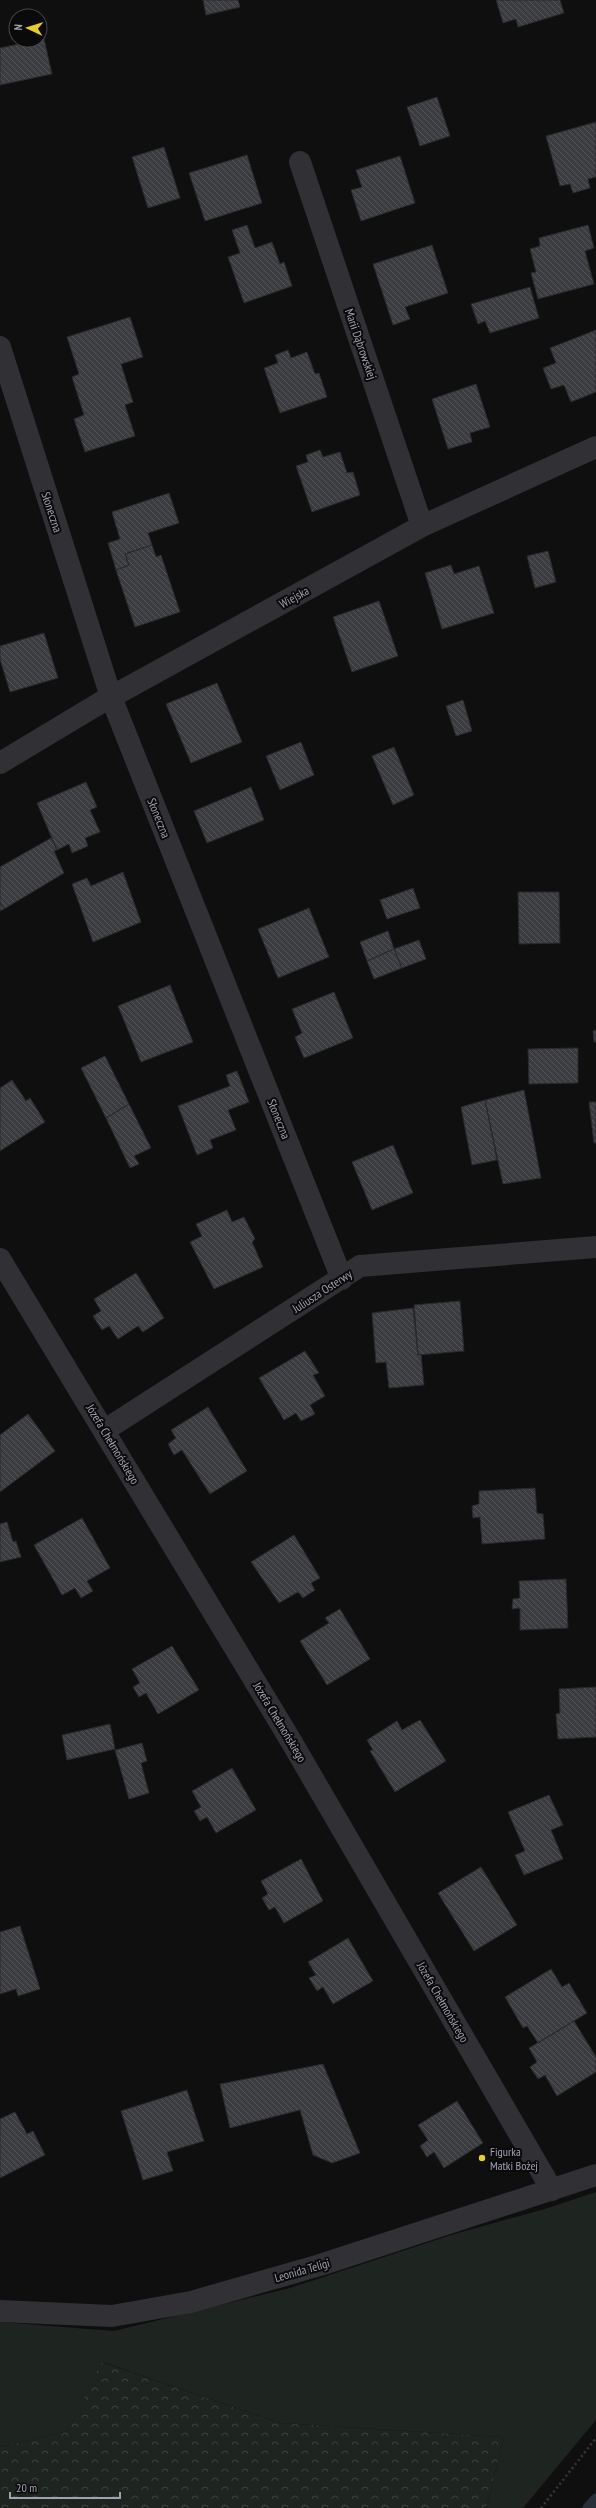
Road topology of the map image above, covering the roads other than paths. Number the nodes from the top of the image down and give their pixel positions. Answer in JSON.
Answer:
{"nodes":[{"id":1,"x":300,"y":162,"type":"dead end"},
{"id":2,"x":0,"y":347,"type":"edge"},
{"id":3,"x":596,"y":447,"type":"edge"},
{"id":4,"x":422,"y":526,"type":"junction"},
{"id":5,"x":111,"y":697,"type":"junction"},
{"id":6,"x":0,"y":763,"type":"edge"},
{"id":7,"x":596,"y":1247,"type":"edge"},
{"id":8,"x":0,"y":1259,"type":"edge"},
{"id":9,"x":342,"y":1279,"type":"junction"},
{"id":10,"x":105,"y":1430,"type":"junction"},
{"id":11,"x":596,"y":2175,"type":"edge"},
{"id":12,"x":552,"y":2190,"type":"junction"},
{"id":13,"x":0,"y":2311,"type":"edge"}],
"edges":[{"from":1,"to":4,"type":"street","name":"Marii Dąbrowskiej"},
{"from":2,"to":5,"type":"street","name":"Słoneczna"},
{"from":3,"to":4,"type":"street","name":"Wiejska"},
{"from":4,"to":5,"type":"street","name":"Wiejska"},
{"from":5,"to":6,"type":"street","name":"Wiejska"},
{"from":5,"to":9,"type":"street","name":"Słoneczna"},
{"from":7,"to":9,"type":"street","name":"Juliusza Osterwy"},
{"from":8,"to":10,"type":"street","name":"Józefa Chełmońskiego"},
{"from":9,"to":10,"type":"street","name":"Juliusza Osterwy"},
{"from":10,"to":12,"type":"street","name":"Józefa Chełmońskiego"},
{"from":11,"to":12,"type":"street","name":"Leonida Teligi"},
{"from":12,"to":13,"type":"street","name":"Leonida Teligi"}]}
